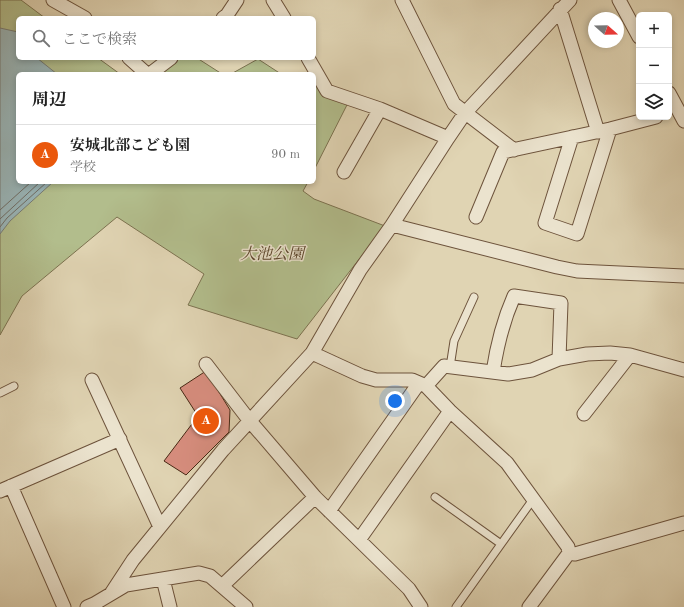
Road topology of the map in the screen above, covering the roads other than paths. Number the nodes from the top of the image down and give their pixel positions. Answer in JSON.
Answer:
{"nodes":[{"id":1,"x":53,"y":0,"type":"edge"},
{"id":2,"x":237,"y":0,"type":"edge"},
{"id":3,"x":273,"y":0,"type":"edge"},
{"id":4,"x":402,"y":0,"type":"edge"},
{"id":5,"x":619,"y":0,"type":"edge"},
{"id":6,"x":565,"y":4,"type":"edge"},
{"id":7,"x":81,"y":16,"type":"edge"},
{"id":8,"x":226,"y":16,"type":"edge"},
{"id":9,"x":283,"y":16,"type":"edge"},
{"id":10,"x":636,"y":31,"type":"edge"},
{"id":11,"x":132,"y":60,"type":"edge"},
{"id":12,"x":168,"y":60,"type":"edge"},
{"id":13,"x":309,"y":60,"type":"edge"},
{"id":14,"x":146,"y":72,"type":"edge"},
{"id":15,"x":152,"y":72,"type":"edge"},
{"id":16,"x":672,"y":101,"type":"edge"},
{"id":17,"x":380,"y":109,"type":"junction"},
{"id":18,"x":465,"y":113,"type":"junction"},
{"id":19,"x":677,"y":115,"type":"edge"},
{"id":20,"x":645,"y":120,"type":"edge"},
{"id":21,"x":604,"y":131,"type":"junction"},
{"id":22,"x":572,"y":137,"type":"junction"},
{"id":23,"x":448,"y":138,"type":"junction"},
{"id":24,"x":514,"y":150,"type":"junction"},
{"id":25,"x":344,"y":172,"type":"dead end"},
{"id":26,"x":476,"y":217,"type":"dead end"},
{"id":27,"x":392,"y":225,"type":"junction"},
{"id":28,"x":684,"y":276,"type":"edge"},
{"id":29,"x":474,"y":297,"type":"dead end"},
{"id":30,"x":312,"y":353,"type":"junction"},
{"id":31,"x":630,"y":354,"type":"junction"},
{"id":32,"x":559,"y":359,"type":"junction"},
{"id":33,"x":206,"y":364,"type":"dead end"},
{"id":34,"x":450,"y":367,"type":"junction"},
{"id":35,"x":684,"y":370,"type":"edge"},
{"id":36,"x":493,"y":372,"type":"junction"},
{"id":37,"x":92,"y":380,"type":"dead end"},
{"id":38,"x":422,"y":385,"type":"junction"},
{"id":39,"x":14,"y":386,"type":"dead end"},
{"id":40,"x":0,"y":393,"type":"edge"},
{"id":41,"x":450,"y":411,"type":"junction"},
{"id":42,"x":584,"y":414,"type":"dead end"},
{"id":43,"x":249,"y":420,"type":"junction"},
{"id":44,"x":120,"y":439,"type":"junction"},
{"id":45,"x":6,"y":489,"type":"edge"},
{"id":46,"x":315,"y":497,"type":"junction"},
{"id":47,"x":435,"y":497,"type":"dead end"},
{"id":48,"x":534,"y":498,"type":"junction"},
{"id":49,"x":329,"y":512,"type":"junction"},
{"id":50,"x":684,"y":523,"type":"edge"},
{"id":51,"x":160,"y":527,"type":"junction"},
{"id":52,"x":359,"y":540,"type":"junction"},
{"id":53,"x":501,"y":544,"type":"junction"},
{"id":54,"x":569,"y":553,"type":"junction"},
{"id":55,"x":163,"y":579,"type":"junction"},
{"id":56,"x":222,"y":586,"type":"junction"},
{"id":57,"x":112,"y":592,"type":"junction"},
{"id":58,"x":64,"y":607,"type":"edge"},
{"id":59,"x":87,"y":607,"type":"edge"},
{"id":60,"x":170,"y":607,"type":"edge"},
{"id":61,"x":246,"y":607,"type":"edge"},
{"id":62,"x":421,"y":607,"type":"edge"},
{"id":63,"x":456,"y":607,"type":"edge"},
{"id":64,"x":529,"y":607,"type":"edge"}],
"edges":[{"from":1,"to":7,"type":"street"},
{"from":2,"to":8,"type":"street"},
{"from":3,"to":9,"type":"street"},
{"from":4,"to":18,"type":"street"},
{"from":5,"to":10,"type":"street"},
{"from":6,"to":18,"type":"street"},
{"from":6,"to":21,"type":"street"},
{"from":11,"to":14,"type":"street"},
{"from":12,"to":15,"type":"street"},
{"from":13,"to":17,"type":"street"},
{"from":16,"to":19,"type":"street"},
{"from":17,"to":23,"type":"street"},
{"from":17,"to":25,"type":"street"},
{"from":18,"to":23,"type":"street"},
{"from":18,"to":24,"type":"street"},
{"from":20,"to":21,"type":"street"},
{"from":21,"to":22,"type":"street"},
{"from":21,"to":22,"type":"street"},
{"from":22,"to":24,"type":"street"},
{"from":23,"to":27,"type":"street"},
{"from":24,"to":26,"type":"street"},
{"from":27,"to":28,"type":"street"},
{"from":27,"to":30,"type":"street"},
{"from":29,"to":34,"type":"lane"},
{"from":30,"to":38,"type":"street"},
{"from":30,"to":43,"type":"street"},
{"from":31,"to":32,"type":"street"},
{"from":31,"to":35,"type":"street"},
{"from":31,"to":42,"type":"street"},
{"from":32,"to":36,"type":"street"},
{"from":32,"to":36,"type":"street"},
{"from":33,"to":43,"type":"street"},
{"from":34,"to":36,"type":"street"},
{"from":34,"to":38,"type":"street"},
{"from":37,"to":44,"type":"street"},
{"from":38,"to":41,"type":"street"},
{"from":38,"to":49,"type":"street"},
{"from":39,"to":40,"type":"lane"},
{"from":41,"to":48,"type":"street"},
{"from":41,"to":52,"type":"street"},
{"from":43,"to":46,"type":"street"},
{"from":43,"to":51,"type":"street"},
{"from":44,"to":45,"type":"street"},
{"from":44,"to":51,"type":"street"},
{"from":45,"to":58,"type":"street"},
{"from":46,"to":49,"type":"street"},
{"from":46,"to":56,"type":"street"},
{"from":47,"to":53,"type":"lane"},
{"from":48,"to":53,"type":"lane"},
{"from":48,"to":54,"type":"street"},
{"from":49,"to":52,"type":"street"},
{"from":50,"to":54,"type":"street"},
{"from":51,"to":57,"type":"street"},
{"from":52,"to":62,"type":"street"},
{"from":53,"to":63,"type":"lane"},
{"from":54,"to":64,"type":"street"},
{"from":55,"to":56,"type":"street"},
{"from":55,"to":57,"type":"street"},
{"from":55,"to":60,"type":"street"},
{"from":56,"to":61,"type":"street"},
{"from":57,"to":59,"type":"street"}]}
